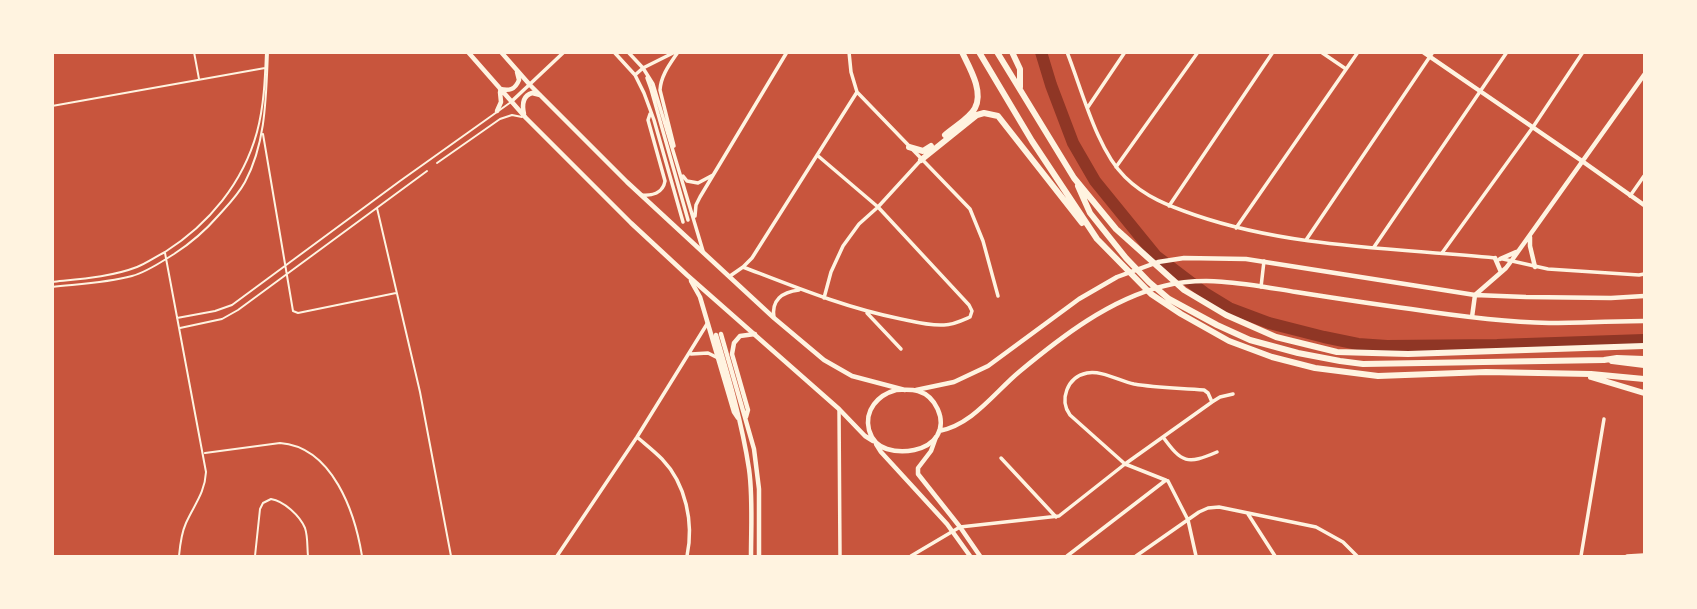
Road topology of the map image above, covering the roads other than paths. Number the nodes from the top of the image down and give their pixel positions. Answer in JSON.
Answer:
{"nodes":[{"id":1,"x":194,"y":52,"type":"edge"},
{"id":2,"x":267,"y":52,"type":"edge"},
{"id":3,"x":468,"y":52,"type":"edge"},
{"id":4,"x":501,"y":52,"type":"edge"},
{"id":5,"x":564,"y":52,"type":"edge"},
{"id":6,"x":614,"y":52,"type":"edge"},
{"id":7,"x":628,"y":52,"type":"edge"},
{"id":8,"x":677,"y":52,"type":"edge"},
{"id":9,"x":787,"y":52,"type":"edge"},
{"id":10,"x":849,"y":52,"type":"edge"},
{"id":11,"x":962,"y":52,"type":"edge"},
{"id":12,"x":979,"y":52,"type":"edge"},
{"id":13,"x":997,"y":52,"type":"edge"},
{"id":14,"x":1012,"y":52,"type":"edge"},
{"id":15,"x":1067,"y":52,"type":"edge"},
{"id":16,"x":1125,"y":52,"type":"edge"},
{"id":17,"x":1198,"y":52,"type":"edge"},
{"id":18,"x":1273,"y":52,"type":"edge"},
{"id":19,"x":1321,"y":52,"type":"edge"},
{"id":20,"x":1358,"y":52,"type":"edge"},
{"id":21,"x":1423,"y":52,"type":"edge"},
{"id":22,"x":1507,"y":52,"type":"edge"},
{"id":23,"x":1583,"y":52,"type":"edge"},
{"id":24,"x":1431,"y":55,"type":"edge"},
{"id":25,"x":265,"y":68,"type":"junction"},
{"id":26,"x":514,"y":68,"type":"junction"},
{"id":27,"x":643,"y":68,"type":"junction"},
{"id":28,"x":1346,"y":69,"type":"junction"},
{"id":29,"x":635,"y":75,"type":"junction"},
{"id":30,"x":1644,"y":75,"type":"edge"},
{"id":31,"x":199,"y":80,"type":"junction"},
{"id":32,"x":530,"y":85,"type":"junction"},
{"id":33,"x":499,"y":88,"type":"junction"},
{"id":34,"x":1020,"y":89,"type":"junction"},
{"id":35,"x":857,"y":92,"type":"junction"},
{"id":36,"x":1479,"y":92,"type":"junction"},
{"id":37,"x":541,"y":96,"type":"junction"},
{"id":38,"x":511,"y":102,"type":"junction"},
{"id":39,"x":52,"y":106,"type":"edge"},
{"id":40,"x":1088,"y":107,"type":"junction"},
{"id":41,"x":497,"y":111,"type":"junction"},
{"id":42,"x":651,"y":112,"type":"junction"},
{"id":43,"x":526,"y":118,"type":"junction"},
{"id":44,"x":1533,"y":127,"type":"junction"},
{"id":45,"x":262,"y":131,"type":"junction"},
{"id":46,"x":909,"y":147,"type":"junction"},
{"id":47,"x":817,"y":155,"type":"junction"},
{"id":48,"x":921,"y":160,"type":"junction"},
{"id":49,"x":1582,"y":161,"type":"junction"},
{"id":50,"x":437,"y":163,"type":"dead end"},
{"id":51,"x":1116,"y":167,"type":"junction"},
{"id":52,"x":427,"y":171,"type":"dead end"},
{"id":53,"x":718,"y":171,"type":"junction"},
{"id":54,"x":681,"y":175,"type":"junction"},
{"id":55,"x":1644,"y":177,"type":"edge"},
{"id":56,"x":1074,"y":178,"type":"junction"},
{"id":57,"x":641,"y":195,"type":"junction"},
{"id":58,"x":1630,"y":196,"type":"junction"},
{"id":59,"x":1169,"y":205,"type":"junction"},
{"id":60,"x":1644,"y":205,"type":"edge"},
{"id":61,"x":878,"y":207,"type":"junction"},
{"id":62,"x":377,"y":208,"type":"junction"},
{"id":63,"x":695,"y":221,"type":"junction"},
{"id":64,"x":1236,"y":228,"type":"junction"},
{"id":65,"x":1530,"y":236,"type":"junction"},
{"id":66,"x":1097,"y":239,"type":"junction"},
{"id":67,"x":1307,"y":240,"type":"junction"},
{"id":68,"x":1373,"y":247,"type":"junction"},
{"id":69,"x":1522,"y":247,"type":"junction"},
{"id":70,"x":165,"y":252,"type":"junction"},
{"id":71,"x":704,"y":253,"type":"junction"},
{"id":72,"x":1442,"y":253,"type":"junction"},
{"id":73,"x":166,"y":259,"type":"junction"},
{"id":74,"x":1497,"y":259,"type":"junction"},
{"id":75,"x":1512,"y":260,"type":"junction"},
{"id":76,"x":1264,"y":261,"type":"junction"},
{"id":77,"x":285,"y":266,"type":"junction"},
{"id":78,"x":743,"y":267,"type":"junction"},
{"id":79,"x":1535,"y":267,"type":"junction"},
{"id":80,"x":1502,"y":272,"type":"junction"},
{"id":81,"x":287,"y":274,"type":"junction"},
{"id":82,"x":1644,"y":274,"type":"edge"},
{"id":83,"x":687,"y":275,"type":"junction"},
{"id":84,"x":730,"y":276,"type":"junction"},
{"id":85,"x":52,"y":282,"type":"edge"},
{"id":86,"x":1261,"y":287,"type":"junction"},
{"id":87,"x":52,"y":288,"type":"edge"},
{"id":88,"x":801,"y":290,"type":"junction"},
{"id":89,"x":398,"y":293,"type":"junction"},
{"id":90,"x":1475,"y":295,"type":"junction"},
{"id":91,"x":998,"y":296,"type":"dead end"},
{"id":92,"x":1644,"y":296,"type":"edge"},
{"id":93,"x":824,"y":298,"type":"junction"},
{"id":94,"x":867,"y":313,"type":"junction"},
{"id":95,"x":1472,"y":317,"type":"junction"},
{"id":96,"x":177,"y":318,"type":"junction"},
{"id":97,"x":774,"y":318,"type":"junction"},
{"id":98,"x":1644,"y":321,"type":"edge"},
{"id":99,"x":707,"y":324,"type":"junction"},
{"id":100,"x":179,"y":329,"type":"junction"},
{"id":101,"x":755,"y":334,"type":"junction"},
{"id":102,"x":718,"y":335,"type":"dead end"},
{"id":103,"x":1644,"y":346,"type":"edge"},
{"id":104,"x":901,"y":349,"type":"dead end"},
{"id":105,"x":689,"y":355,"type":"junction"},
{"id":106,"x":717,"y":358,"type":"junction"},
{"id":107,"x":1644,"y":359,"type":"edge"},
{"id":108,"x":1604,"y":360,"type":"junction"},
{"id":109,"x":1644,"y":365,"type":"edge"},
{"id":110,"x":1582,"y":374,"type":"junction"},
{"id":111,"x":1644,"y":379,"type":"edge"},
{"id":112,"x":905,"y":390,"type":"junction"},
{"id":113,"x":916,"y":390,"type":"junction"},
{"id":114,"x":1644,"y":393,"type":"edge"},
{"id":115,"x":1233,"y":394,"type":"dead end"},
{"id":116,"x":1212,"y":402,"type":"junction"},
{"id":117,"x":839,"y":409,"type":"junction"},
{"id":118,"x":743,"y":419,"type":"junction"},
{"id":119,"x":1604,"y":419,"type":"dead end"},
{"id":120,"x":937,"y":434,"type":"junction"},
{"id":121,"x":637,"y":437,"type":"junction"},
{"id":122,"x":1163,"y":437,"type":"junction"},
{"id":123,"x":875,"y":442,"type":"junction"},
{"id":124,"x":1217,"y":452,"type":"dead end"},
{"id":125,"x":203,"y":453,"type":"junction"},
{"id":126,"x":1001,"y":458,"type":"dead end"},
{"id":127,"x":1125,"y":464,"type":"junction"},
{"id":128,"x":1166,"y":480,"type":"junction"},
{"id":129,"x":1247,"y":513,"type":"junction"},
{"id":130,"x":1056,"y":517,"type":"junction"},
{"id":131,"x":1188,"y":520,"type":"junction"},
{"id":132,"x":960,"y":527,"type":"junction"},
{"id":133,"x":953,"y":531,"type":"junction"},
{"id":134,"x":1644,"y":555,"type":"edge"},
{"id":135,"x":179,"y":556,"type":"edge"},
{"id":136,"x":255,"y":556,"type":"edge"},
{"id":137,"x":308,"y":556,"type":"edge"},
{"id":138,"x":362,"y":556,"type":"edge"},
{"id":139,"x":451,"y":556,"type":"edge"},
{"id":140,"x":557,"y":556,"type":"edge"},
{"id":141,"x":687,"y":556,"type":"edge"},
{"id":142,"x":751,"y":556,"type":"edge"},
{"id":143,"x":759,"y":556,"type":"edge"},
{"id":144,"x":839,"y":556,"type":"edge"},
{"id":145,"x":911,"y":556,"type":"edge"},
{"id":146,"x":970,"y":556,"type":"edge"},
{"id":147,"x":980,"y":556,"type":"edge"},
{"id":148,"x":1067,"y":556,"type":"edge"},
{"id":149,"x":1136,"y":556,"type":"edge"},
{"id":150,"x":1196,"y":556,"type":"edge"},
{"id":151,"x":1276,"y":556,"type":"edge"},
{"id":152,"x":1357,"y":556,"type":"edge"},
{"id":153,"x":1581,"y":556,"type":"edge"},
{"id":154,"x":1627,"y":556,"type":"edge"}],
"edges":[{"from":1,"to":31,"type":"lane"},
{"from":2,"to":25,"type":"lane"},
{"from":2,"to":45,"type":"lane"},
{"from":3,"to":33,"type":"main road"},
{"from":4,"to":26,"type":"main road"},
{"from":5,"to":32,"type":"street"},
{"from":6,"to":29,"type":"street"},
{"from":7,"to":27,"type":"street"},
{"from":8,"to":27,"type":"street"},
{"from":8,"to":54,"type":"street"},
{"from":9,"to":53,"type":"street"},
{"from":10,"to":35,"type":"street"},
{"from":11,"to":46,"type":"highway"},
{"from":12,"to":66,"type":"highway"},
{"from":13,"to":34,"type":"highway"},
{"from":14,"to":34,"type":"highway"},
{"from":15,"to":40,"type":"street"},
{"from":16,"to":40,"type":"street"},
{"from":17,"to":51,"type":"street"},
{"from":18,"to":59,"type":"street"},
{"from":19,"to":28,"type":"street"},
{"from":20,"to":28,"type":"street"},
{"from":21,"to":24,"type":"main road"},
{"from":22,"to":36,"type":"street"},
{"from":23,"to":44,"type":"street"},
{"from":24,"to":36,"type":"main road"},
{"from":24,"to":67,"type":"street"},
{"from":25,"to":31,"type":"lane"},
{"from":25,"to":70,"type":"lane"},
{"from":26,"to":32,"type":"main road"},
{"from":26,"to":33,"type":"main road"},
{"from":27,"to":29,"type":"street"},
{"from":27,"to":42,"type":"street"},
{"from":27,"to":54,"type":"street"},
{"from":28,"to":64,"type":"street"},
{"from":29,"to":42,"type":"street"},
{"from":30,"to":49,"type":"main road"},
{"from":31,"to":39,"type":"lane"},
{"from":32,"to":37,"type":"main road"},
{"from":32,"to":38,"type":"street"},
{"from":33,"to":38,"type":"main road"},
{"from":33,"to":41,"type":"main road"},
{"from":34,"to":56,"type":"highway"},
{"from":35,"to":46,"type":"street"},
{"from":35,"to":47,"type":"street"},
{"from":36,"to":44,"type":"main road"},
{"from":36,"to":68,"type":"street"},
{"from":37,"to":43,"type":"main road"},
{"from":37,"to":57,"type":"main road"},
{"from":38,"to":41,"type":"lane"},
{"from":38,"to":43,"type":"main road"},
{"from":40,"to":51,"type":"street"},
{"from":41,"to":77,"type":"lane"},
{"from":42,"to":57,"type":"street"},
{"from":43,"to":50,"type":"lane"},
{"from":43,"to":83,"type":"main road"},
{"from":44,"to":49,"type":"main road"},
{"from":44,"to":72,"type":"street"},
{"from":45,"to":73,"type":"lane"},
{"from":45,"to":77,"type":"lane"},
{"from":46,"to":48,"type":"street"},
{"from":47,"to":61,"type":"street"},
{"from":47,"to":78,"type":"street"},
{"from":48,"to":61,"type":"street"},
{"from":48,"to":66,"type":"highway"},
{"from":48,"to":91,"type":"street"},
{"from":49,"to":58,"type":"main road"},
{"from":49,"to":65,"type":"main road"},
{"from":51,"to":59,"type":"street"},
{"from":52,"to":62,"type":"lane"},
{"from":53,"to":54,"type":"street"},
{"from":53,"to":63,"type":"street"},
{"from":54,"to":63,"type":"street"},
{"from":55,"to":58,"type":"street"},
{"from":56,"to":103,"type":"highway"},
{"from":56,"to":108,"type":"highway"},
{"from":57,"to":71,"type":"main road"},
{"from":58,"to":60,"type":"main road"},
{"from":59,"to":64,"type":"street"},
{"from":61,"to":93,"type":"street"},
{"from":61,"to":94,"type":"street"},
{"from":62,"to":81,"type":"lane"},
{"from":62,"to":89,"type":"lane"},
{"from":63,"to":71,"type":"street"},
{"from":64,"to":67,"type":"street"},
{"from":65,"to":69,"type":"main road"},
{"from":65,"to":79,"type":"main road"},
{"from":66,"to":110,"type":"highway"},
{"from":67,"to":68,"type":"street"},
{"from":68,"to":72,"type":"street"},
{"from":69,"to":74,"type":"main road"},
{"from":69,"to":75,"type":"main road"},
{"from":70,"to":73,"type":"lane"},
{"from":70,"to":85,"type":"lane"},
{"from":71,"to":84,"type":"main road"},
{"from":72,"to":74,"type":"street"},
{"from":73,"to":87,"type":"lane"},
{"from":73,"to":96,"type":"lane"},
{"from":74,"to":75,"type":"street"},
{"from":74,"to":80,"type":"main road"},
{"from":75,"to":79,"type":"street"},
{"from":75,"to":80,"type":"main road"},
{"from":76,"to":86,"type":"street"},
{"from":76,"to":90,"type":"main road"},
{"from":76,"to":113,"type":"main road"},
{"from":77,"to":81,"type":"lane"},
{"from":77,"to":96,"type":"lane"},
{"from":78,"to":84,"type":"street"},
{"from":78,"to":88,"type":"street"},
{"from":79,"to":82,"type":"street"},
{"from":80,"to":90,"type":"main road"},
{"from":81,"to":89,"type":"lane"},
{"from":81,"to":100,"type":"lane"},
{"from":83,"to":99,"type":"main road"},
{"from":83,"to":101,"type":"main road"},
{"from":84,"to":97,"type":"main road"},
{"from":86,"to":95,"type":"main road"},
{"from":86,"to":120,"type":"main road"},
{"from":88,"to":93,"type":"street"},
{"from":88,"to":97,"type":"street"},
{"from":89,"to":139,"type":"lane"},
{"from":90,"to":92,"type":"main road"},
{"from":90,"to":95,"type":"main road"},
{"from":93,"to":94,"type":"street"},
{"from":94,"to":104,"type":"street"},
{"from":95,"to":98,"type":"main road"},
{"from":96,"to":100,"type":"lane"},
{"from":97,"to":112,"type":"main road"},
{"from":99,"to":105,"type":"street"},
{"from":99,"to":106,"type":"main road"},
{"from":100,"to":125,"type":"lane"},
{"from":101,"to":117,"type":"main road"},
{"from":101,"to":118,"type":"main road"},
{"from":102,"to":118,"type":"main road"},
{"from":105,"to":106,"type":"street"},
{"from":105,"to":121,"type":"street"},
{"from":106,"to":118,"type":"main road"},
{"from":107,"to":108,"type":"highway"},
{"from":108,"to":109,"type":"highway"},
{"from":110,"to":111,"type":"highway"},
{"from":110,"to":114,"type":"highway"},
{"from":112,"to":113,"type":"main road"},
{"from":112,"to":123,"type":"main road"},
{"from":113,"to":120,"type":"main road"},
{"from":115,"to":116,"type":"street"},
{"from":116,"to":122,"type":"street"},
{"from":116,"to":127,"type":"street"},
{"from":117,"to":123,"type":"main road"},
{"from":117,"to":144,"type":"street"},
{"from":118,"to":142,"type":"main road"},
{"from":118,"to":143,"type":"main road"},
{"from":119,"to":153,"type":"street"},
{"from":120,"to":123,"type":"main road"},
{"from":120,"to":132,"type":"main road"},
{"from":121,"to":140,"type":"street"},
{"from":121,"to":141,"type":"street"},
{"from":122,"to":124,"type":"street"},
{"from":122,"to":127,"type":"street"},
{"from":123,"to":133,"type":"main road"},
{"from":125,"to":135,"type":"lane"},
{"from":125,"to":138,"type":"lane"},
{"from":126,"to":130,"type":"street"},
{"from":127,"to":128,"type":"street"},
{"from":127,"to":130,"type":"street"},
{"from":128,"to":131,"type":"street"},
{"from":128,"to":148,"type":"street"},
{"from":129,"to":131,"type":"street"},
{"from":129,"to":151,"type":"street"},
{"from":129,"to":152,"type":"street"},
{"from":130,"to":132,"type":"street"},
{"from":131,"to":149,"type":"street"},
{"from":131,"to":150,"type":"street"},
{"from":132,"to":133,"type":"street"},
{"from":132,"to":147,"type":"main road"},
{"from":133,"to":145,"type":"street"},
{"from":133,"to":146,"type":"main road"},
{"from":134,"to":154,"type":"street"},
{"from":136,"to":137,"type":"lane"}]}
